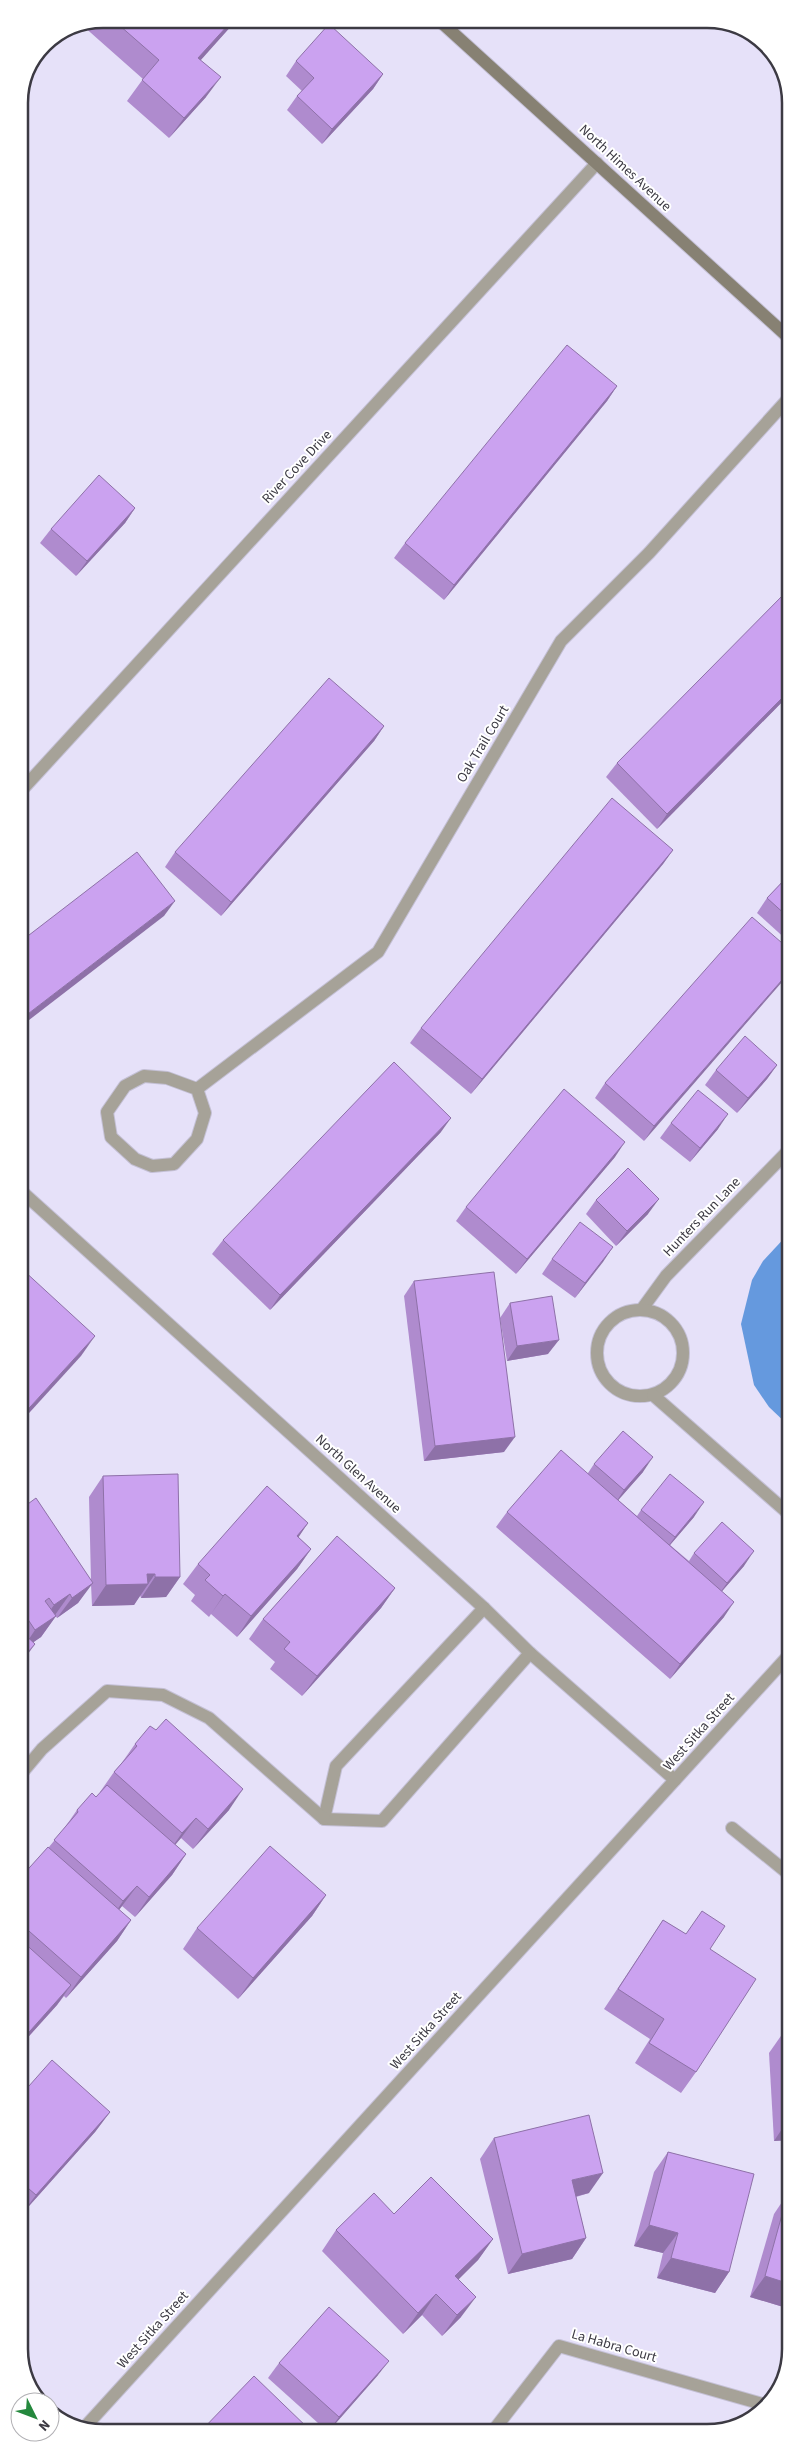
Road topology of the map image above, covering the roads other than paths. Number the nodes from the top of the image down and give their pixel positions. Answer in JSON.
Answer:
{"nodes":[{"id":1,"x":448,"y":28,"type":"edge"},
{"id":2,"x":596,"y":163,"type":"junction"},
{"id":3,"x":782,"y":332,"type":"edge"},
{"id":4,"x":782,"y":406,"type":"edge"},
{"id":5,"x":28,"y":783,"type":"edge"},
{"id":6,"x":197,"y":1089,"type":"junction"},
{"id":7,"x":782,"y":1157,"type":"edge"},
{"id":8,"x":28,"y":1197,"type":"edge"},
{"id":9,"x":642,"y":1309,"type":"junction"},
{"id":10,"x":652,"y":1395,"type":"junction"},
{"id":11,"x":782,"y":1508,"type":"edge"},
{"id":12,"x":484,"y":1608,"type":"junction"},
{"id":13,"x":530,"y":1653,"type":"junction"},
{"id":14,"x":782,"y":1663,"type":"edge"},
{"id":15,"x":28,"y":1766,"type":"edge"},
{"id":16,"x":675,"y":1780,"type":"junction"},
{"id":17,"x":324,"y":1820,"type":"junction"},
{"id":18,"x":732,"y":1828,"type":"dead end"},
{"id":19,"x":782,"y":1869,"type":"edge"},
{"id":20,"x":758,"y":2403,"type":"edge"},
{"id":21,"x":89,"y":2423,"type":"edge"},
{"id":22,"x":498,"y":2424,"type":"edge"}],
"edges":[{"from":1,"to":2,"type":"street","name":"North Himes Avenue"},
{"from":2,"to":3,"type":"street","name":"North Himes Avenue"},
{"from":2,"to":5,"type":"street","name":"River Cove Drive"},
{"from":4,"to":6,"type":"street","name":"Oak Trail Court"},
{"from":6,"to":6,"type":"street"},
{"from":7,"to":9,"type":"street","name":"Hunters Run Lane"},
{"from":8,"to":12,"type":"street","name":"North Glen Avenue"},
{"from":9,"to":10,"type":"street"},
{"from":9,"to":10,"type":"street"},
{"from":10,"to":11,"type":"street"},
{"from":12,"to":13,"type":"street","name":"North Glen Avenue"},
{"from":12,"to":17,"type":"street"},
{"from":13,"to":16,"type":"street","name":"North Glen Avenue"},
{"from":13,"to":17,"type":"street"},
{"from":14,"to":16,"type":"street","name":"West Sitka Street"},
{"from":15,"to":17,"type":"street"},
{"from":16,"to":21,"type":"street","name":"West Sitka Street"},
{"from":18,"to":19,"type":"street"},
{"from":20,"to":22,"type":"street","name":"La Habra Court"}]}
